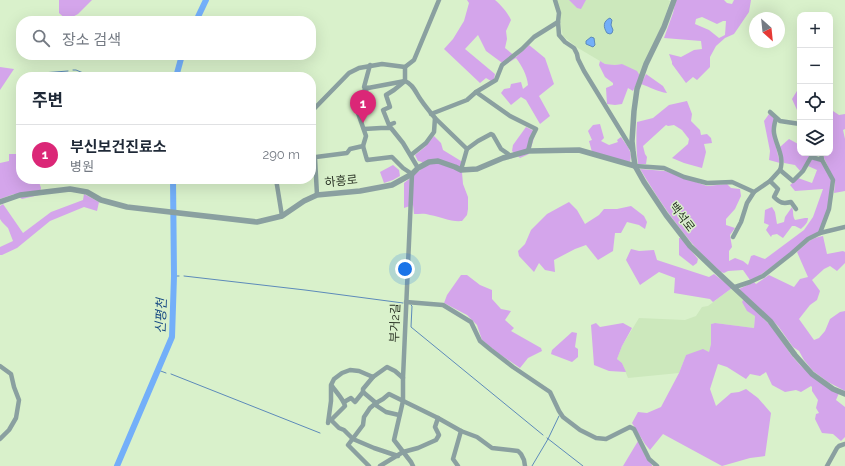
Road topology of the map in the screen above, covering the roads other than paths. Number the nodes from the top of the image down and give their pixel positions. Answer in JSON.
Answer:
{"nodes":[{"id":1,"x":439,"y":0,"type":"edge"},
{"id":2,"x":555,"y":0,"type":"edge"},
{"id":3,"x":674,"y":0,"type":"edge"},
{"id":4,"x":558,"y":22,"type":"junction"},
{"id":5,"x":370,"y":65,"type":"junction"},
{"id":6,"x":405,"y":67,"type":"junction"},
{"id":7,"x":405,"y":80,"type":"junction"},
{"id":8,"x":368,"y":88,"type":"junction"},
{"id":9,"x":476,"y":92,"type":"junction"},
{"id":10,"x":316,"y":107,"type":"edge"},
{"id":11,"x":770,"y":112,"type":"dead end"},
{"id":12,"x":433,"y":116,"type":"junction"},
{"id":13,"x":776,"y":118,"type":"junction"},
{"id":14,"x":394,"y":123,"type":"dead end"},
{"id":15,"x":797,"y":124,"type":"edge"},
{"id":16,"x":364,"y":129,"type":"junction"},
{"id":17,"x":363,"y":146,"type":"junction"},
{"id":18,"x":467,"y":149,"type":"junction"},
{"id":19,"x":528,"y":151,"type":"junction"},
{"id":20,"x":633,"y":151,"type":"junction"},
{"id":21,"x":411,"y":155,"type":"junction"},
{"id":22,"x":511,"y":156,"type":"junction"},
{"id":23,"x":821,"y":156,"type":"edge"},
{"id":24,"x":316,"y":157,"type":"edge"},
{"id":25,"x":822,"y":160,"type":"junction"},
{"id":26,"x":635,"y":166,"type":"junction"},
{"id":27,"x":418,"y":168,"type":"junction"},
{"id":28,"x":461,"y":170,"type":"junction"},
{"id":29,"x":780,"y":170,"type":"junction"},
{"id":30,"x":412,"y":174,"type":"junction"},
{"id":31,"x":316,"y":176,"type":"edge"},
{"id":32,"x":770,"y":181,"type":"junction"},
{"id":33,"x":277,"y":184,"type":"edge"},
{"id":34,"x":754,"y":192,"type":"junction"},
{"id":35,"x":317,"y":195,"type":"junction"},
{"id":36,"x":0,"y":202,"type":"edge"},
{"id":37,"x":796,"y":208,"type":"dead end"},
{"id":38,"x":282,"y":216,"type":"junction"},
{"id":39,"x":845,"y":227,"type":"edge"},
{"id":40,"x":820,"y":233,"type":"junction"},
{"id":41,"x":733,"y":236,"type":"dead end"},
{"id":42,"x":735,"y":287,"type":"junction"},
{"id":43,"x":406,"y":302,"type":"junction"},
{"id":44,"x":0,"y":366,"type":"edge"},
{"id":45,"x":373,"y":377,"type":"junction"},
{"id":46,"x":403,"y":378,"type":"junction"},
{"id":47,"x":331,"y":385,"type":"junction"},
{"id":48,"x":363,"y":392,"type":"junction"},
{"id":49,"x":845,"y":394,"type":"edge"},
{"id":50,"x":403,"y":401,"type":"junction"},
{"id":51,"x":344,"y":402,"type":"junction"},
{"id":52,"x":376,"y":403,"type":"junction"},
{"id":53,"x":399,"y":415,"type":"junction"},
{"id":54,"x":438,"y":418,"type":"junction"},
{"id":55,"x":329,"y":421,"type":"junction"},
{"id":56,"x":461,"y":431,"type":"junction"},
{"id":57,"x":0,"y":439,"type":"edge"},
{"id":58,"x":353,"y":439,"type":"junction"},
{"id":59,"x":845,"y":444,"type":"edge"},
{"id":60,"x":403,"y":452,"type":"junction"},
{"id":61,"x":398,"y":456,"type":"junction"},
{"id":62,"x":369,"y":466,"type":"edge"},
{"id":63,"x":380,"y":466,"type":"edge"},
{"id":64,"x":413,"y":466,"type":"edge"},
{"id":65,"x":458,"y":466,"type":"edge"},
{"id":66,"x":525,"y":466,"type":"edge"},
{"id":67,"x":657,"y":466,"type":"edge"},
{"id":68,"x":827,"y":466,"type":"edge"}],
"edges":[{"from":1,"to":6,"type":"street"},
{"from":2,"to":4,"type":"street"},
{"from":3,"to":20,"type":"street","name":"백석로"},
{"from":4,"to":9,"type":"street"},
{"from":4,"to":20,"type":"street"},
{"from":5,"to":6,"type":"street"},
{"from":5,"to":8,"type":"street"},
{"from":5,"to":10,"type":"street"},
{"from":6,"to":7,"type":"street"},
{"from":7,"to":8,"type":"street"},
{"from":7,"to":12,"type":"street"},
{"from":7,"to":14,"type":"street"},
{"from":8,"to":16,"type":"street"},
{"from":9,"to":12,"type":"street"},
{"from":9,"to":19,"type":"street"},
{"from":11,"to":13,"type":"street"},
{"from":12,"to":18,"type":"street"},
{"from":12,"to":21,"type":"street"},
{"from":13,"to":15,"type":"street"},
{"from":13,"to":29,"type":"street"},
{"from":16,"to":17,"type":"street"},
{"from":16,"to":21,"type":"street"},
{"from":17,"to":24,"type":"street"},
{"from":17,"to":30,"type":"street"},
{"from":18,"to":22,"type":"street"},
{"from":18,"to":28,"type":"street"},
{"from":19,"to":22,"type":"street","name":"하흥로"},
{"from":19,"to":26,"type":"street","name":"하흥로"},
{"from":20,"to":26,"type":"street","name":"백석로"},
{"from":21,"to":27,"type":"street"},
{"from":22,"to":28,"type":"street","name":"하흥로"},
{"from":23,"to":25,"type":"street"},
{"from":25,"to":29,"type":"street"},
{"from":25,"to":40,"type":"street"},
{"from":26,"to":34,"type":"street"},
{"from":26,"to":42,"type":"street","name":"백석로"},
{"from":27,"to":28,"type":"street","name":"하흥로"},
{"from":27,"to":30,"type":"street","name":"하흥로"},
{"from":29,"to":32,"type":"street"},
{"from":30,"to":35,"type":"street","name":"하흥로"},
{"from":30,"to":43,"type":"street","name":"부거2길"},
{"from":31,"to":35,"type":"street"},
{"from":32,"to":34,"type":"street"},
{"from":32,"to":37,"type":"street"},
{"from":33,"to":38,"type":"street"},
{"from":34,"to":41,"type":"street"},
{"from":35,"to":38,"type":"street","name":"하흥로"},
{"from":36,"to":38,"type":"street","name":"하흥로"},
{"from":39,"to":40,"type":"street"},
{"from":40,"to":42,"type":"street"},
{"from":42,"to":49,"type":"street","name":"백석로"},
{"from":43,"to":46,"type":"street","name":"부거2길"},
{"from":43,"to":67,"type":"street"},
{"from":44,"to":57,"type":"street"},
{"from":45,"to":46,"type":"street"},
{"from":45,"to":47,"type":"street"},
{"from":45,"to":48,"type":"street"},
{"from":46,"to":50,"type":"street","name":"부거2길"},
{"from":47,"to":51,"type":"street"},
{"from":47,"to":55,"type":"street"},
{"from":48,"to":51,"type":"street"},
{"from":48,"to":52,"type":"street"},
{"from":50,"to":52,"type":"street"},
{"from":50,"to":53,"type":"street","name":"부거2길"},
{"from":50,"to":54,"type":"street"},
{"from":51,"to":55,"type":"street"},
{"from":52,"to":53,"type":"street"},
{"from":52,"to":58,"type":"street"},
{"from":53,"to":60,"type":"street","name":"부거2길"},
{"from":54,"to":56,"type":"street"},
{"from":54,"to":60,"type":"street"},
{"from":55,"to":58,"type":"street"},
{"from":56,"to":65,"type":"street"},
{"from":56,"to":66,"type":"street"},
{"from":58,"to":61,"type":"street"},
{"from":58,"to":62,"type":"street"},
{"from":59,"to":68,"type":"street"},
{"from":60,"to":61,"type":"street"},
{"from":60,"to":64,"type":"street","name":"부거2길"},
{"from":61,"to":63,"type":"street"}]}
